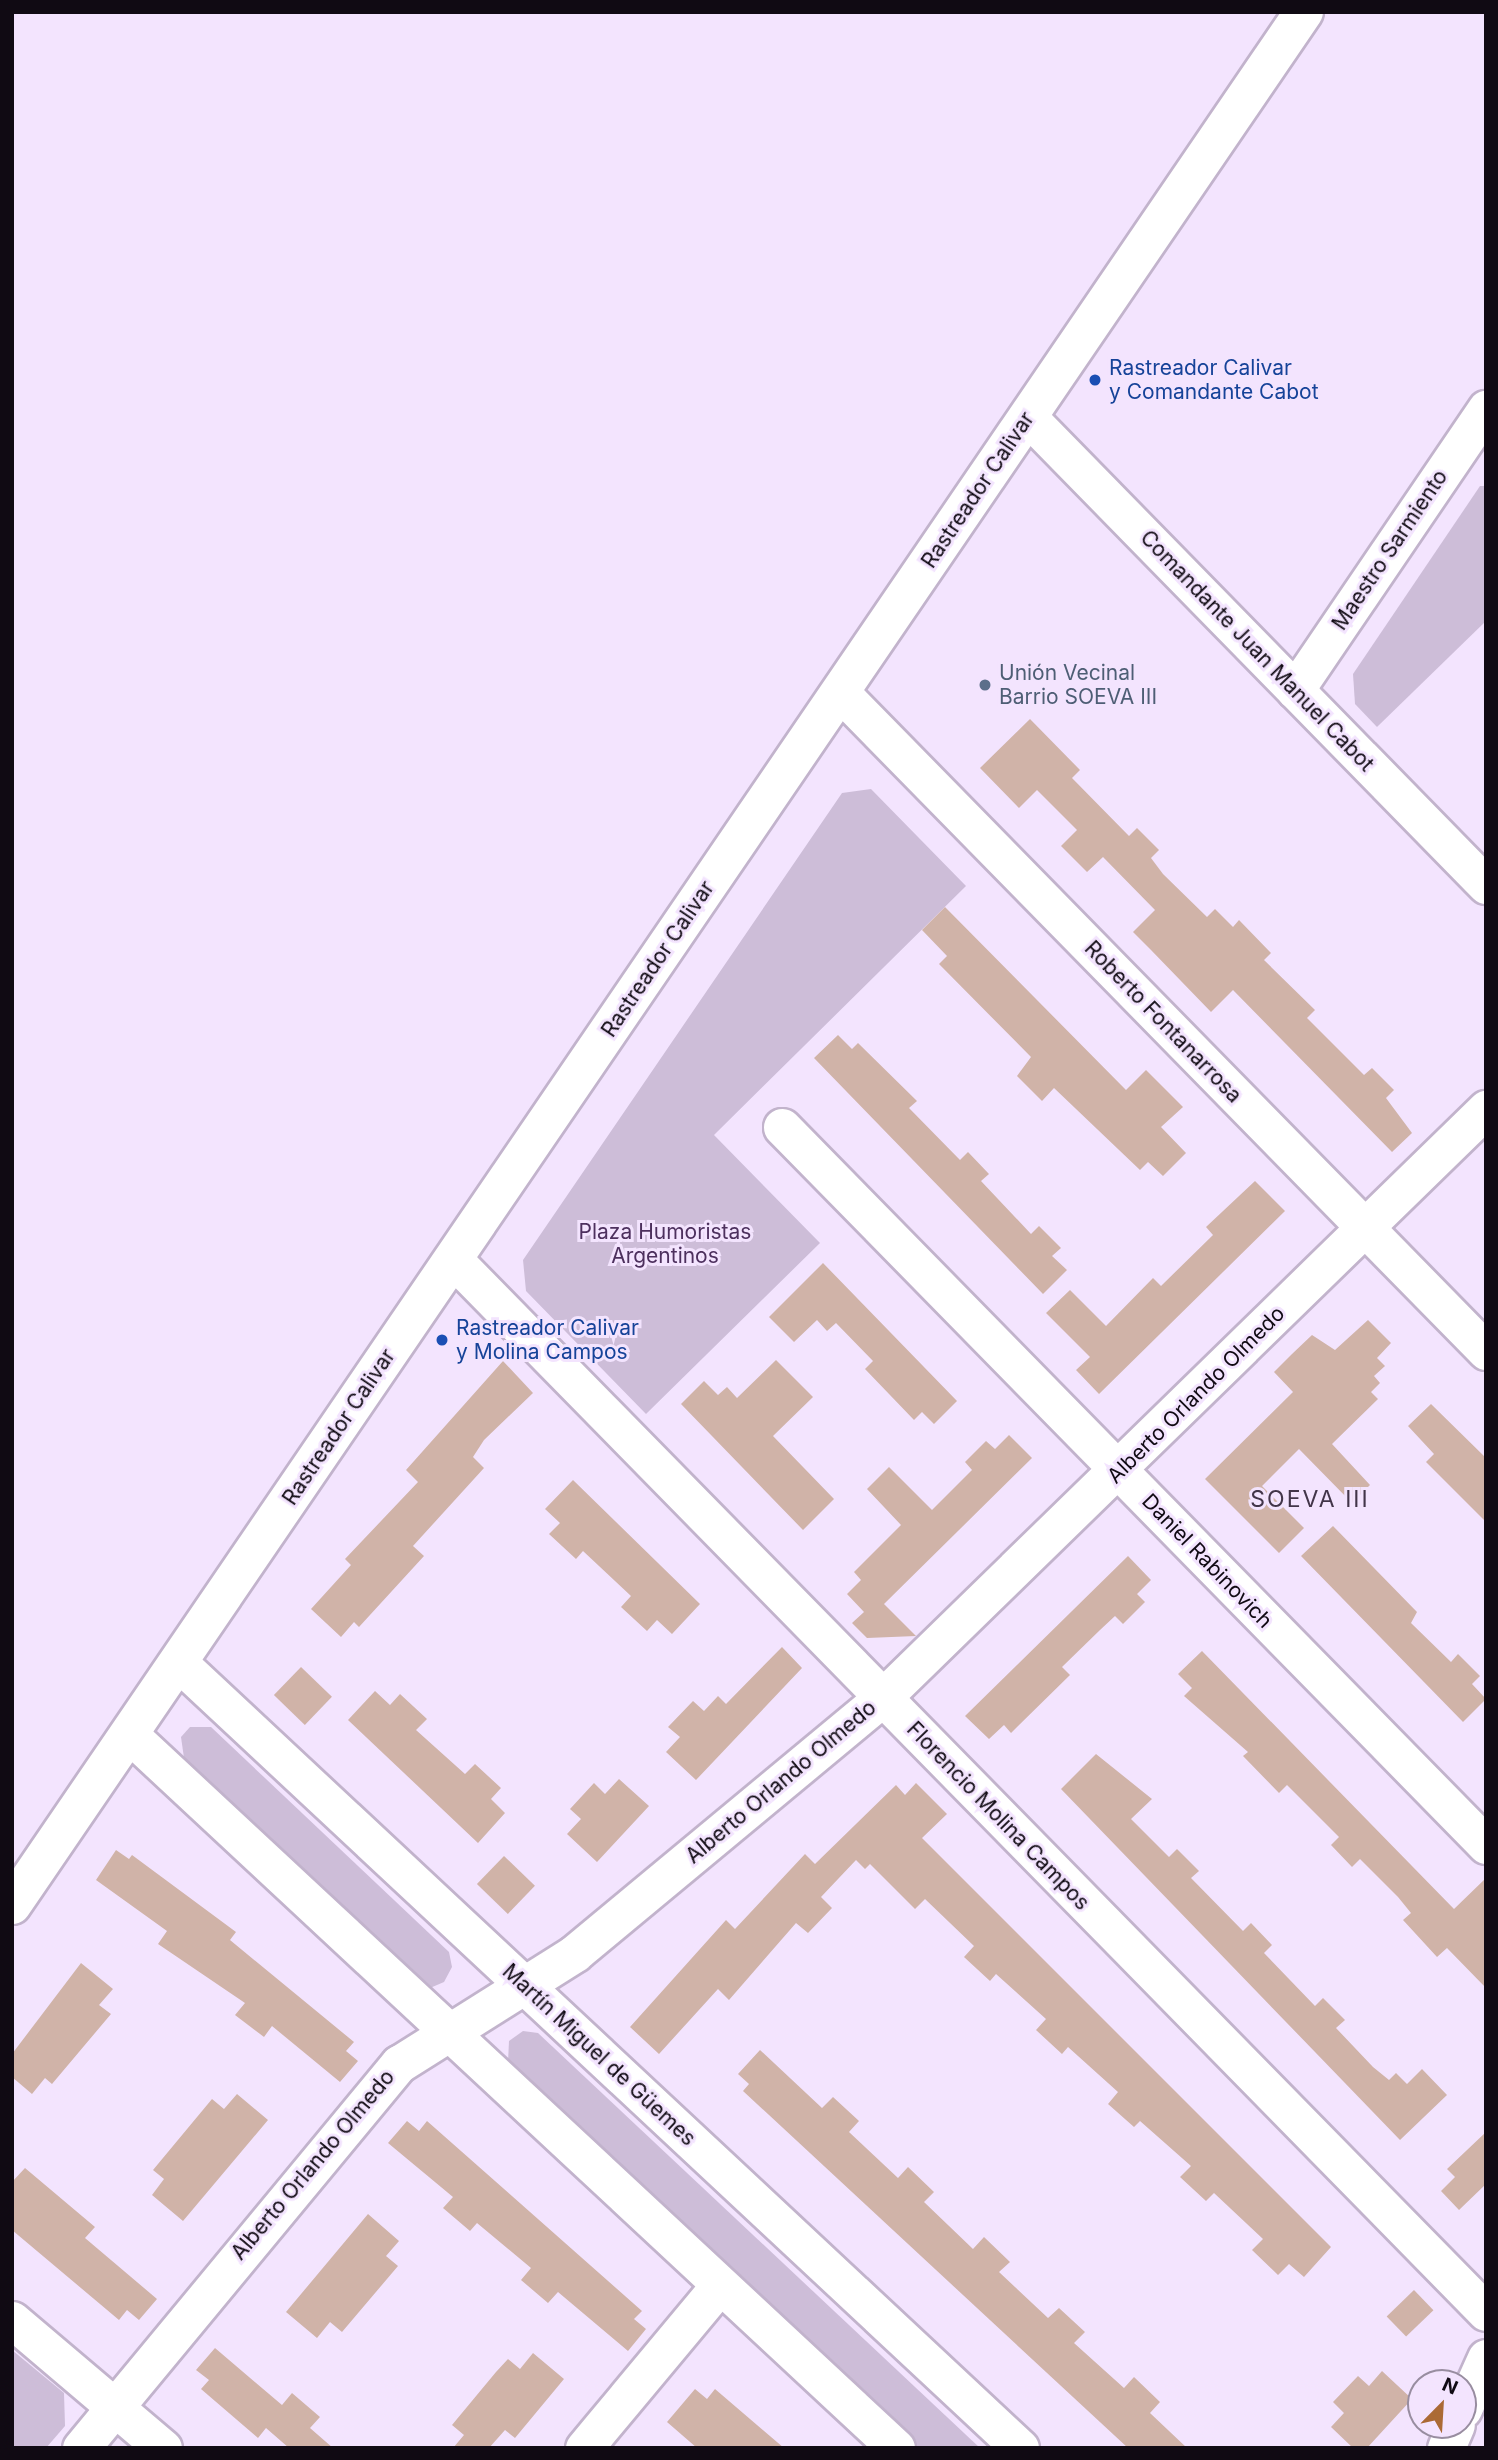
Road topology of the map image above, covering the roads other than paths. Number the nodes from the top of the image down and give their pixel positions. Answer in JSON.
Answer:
{"nodes":[{"id":1,"x":1304,"y":12,"type":"edge"},
{"id":2,"x":1486,"y":410,"type":"edge"},
{"id":3,"x":1028,"y":416,"type":"junction"},
{"id":4,"x":1295,"y":691,"type":"junction"},
{"id":5,"x":840,"y":692,"type":"junction"},
{"id":6,"x":1486,"y":885,"type":"edge"},
{"id":7,"x":1486,"y":1109,"type":"edge"},
{"id":8,"x":782,"y":1127,"type":"dead end"},
{"id":9,"x":1365,"y":1228,"type":"junction"},
{"id":10,"x":453,"y":1259,"type":"junction"},
{"id":11,"x":1486,"y":1352,"type":"edge"},
{"id":12,"x":1119,"y":1472,"type":"junction"},
{"id":13,"x":178,"y":1662,"type":"junction"},
{"id":14,"x":882,"y":1698,"type":"junction"},
{"id":15,"x":129,"y":1734,"type":"junction"},
{"id":16,"x":1486,"y":1845,"type":"edge"},
{"id":17,"x":12,"y":1905,"type":"edge"},
{"id":18,"x":524,"y":1985,"type":"junction"},
{"id":19,"x":449,"y":2032,"type":"junction"},
{"id":20,"x":720,"y":2285,"type":"junction"},
{"id":21,"x":1486,"y":2312,"type":"edge"},
{"id":22,"x":12,"y":2320,"type":"edge"},
{"id":23,"x":1486,"y":2358,"type":"edge"},
{"id":24,"x":1477,"y":2378,"type":"edge"},
{"id":25,"x":112,"y":2404,"type":"junction"},
{"id":26,"x":81,"y":2448,"type":"edge"},
{"id":27,"x":163,"y":2448,"type":"edge"},
{"id":28,"x":584,"y":2448,"type":"edge"},
{"id":29,"x":896,"y":2448,"type":"edge"},
{"id":30,"x":1020,"y":2448,"type":"edge"}],
"edges":[{"from":1,"to":3,"type":"main road","name":"Rastreador Calivar"},
{"from":2,"to":4,"type":"street","name":"Maestro Sarmiento"},
{"from":3,"to":4,"type":"street","name":"Comandante Juan Manuel Cabot"},
{"from":3,"to":5,"type":"main road","name":"Rastreador Calivar"},
{"from":4,"to":6,"type":"street","name":"Comandante Juan Manuel Cabot"},
{"from":5,"to":9,"type":"street","name":"Roberto Fontanarrosa"},
{"from":5,"to":10,"type":"main road","name":"Rastreador Calivar"},
{"from":7,"to":9,"type":"street","name":"Alberto Orlando Olmedo"},
{"from":8,"to":12,"type":"street","name":"Daniel Rabinovich"},
{"from":9,"to":11,"type":"street","name":"Roberto Fontanarrosa"},
{"from":9,"to":12,"type":"street","name":"Alberto Orlando Olmedo"},
{"from":10,"to":13,"type":"main road","name":"Rastreador Calivar"},
{"from":10,"to":14,"type":"street","name":"Florencio Molina Campos"},
{"from":12,"to":14,"type":"street","name":"Alberto Orlando Olmedo"},
{"from":12,"to":16,"type":"street","name":"Daniel Rabinovich"},
{"from":13,"to":15,"type":"main road","name":"Rastreador Calivar"},
{"from":13,"to":18,"type":"street","name":"Martín Miguel de Güemes"},
{"from":14,"to":18,"type":"street","name":"Alberto Orlando Olmedo"},
{"from":14,"to":21,"type":"street","name":"Florencio Molina Campos"},
{"from":15,"to":17,"type":"main road","name":"Rastreador Calivar"},
{"from":15,"to":19,"type":"street"},
{"from":18,"to":19,"type":"street","name":"Alberto Orlando Olmedo"},
{"from":18,"to":30,"type":"street","name":"Martín Miguel de Güemes"},
{"from":19,"to":20,"type":"street"},
{"from":19,"to":25,"type":"street","name":"Alberto Orlando Olmedo"},
{"from":20,"to":28,"type":"street"},
{"from":20,"to":29,"type":"street"},
{"from":22,"to":25,"type":"street"},
{"from":23,"to":24,"type":"street"},
{"from":25,"to":26,"type":"street","name":"Alberto Orlando Olmedo"},
{"from":25,"to":27,"type":"street"}]}
